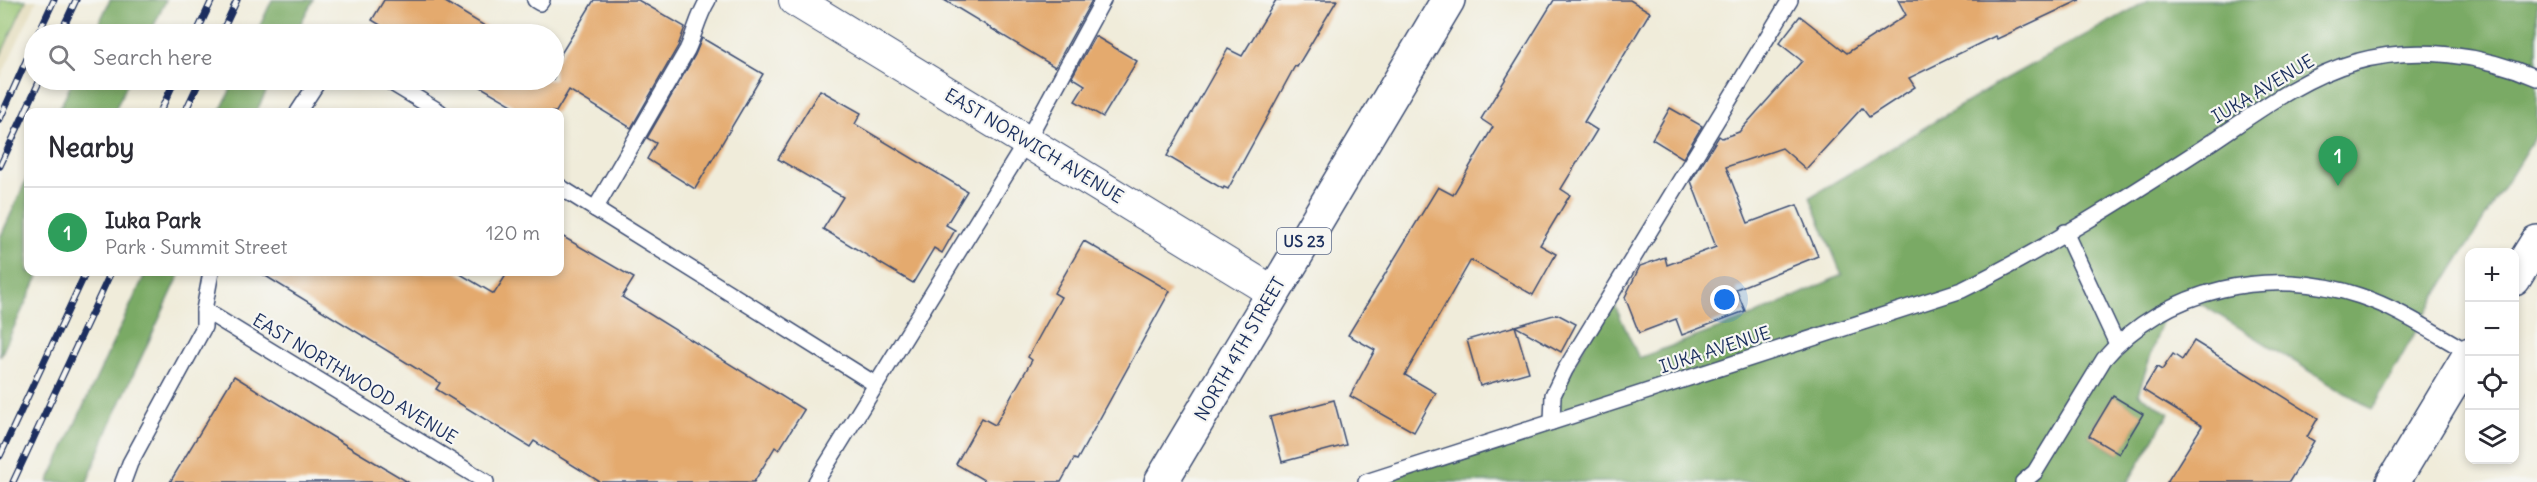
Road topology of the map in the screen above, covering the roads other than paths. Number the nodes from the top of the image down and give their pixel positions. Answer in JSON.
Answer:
{"nodes":[{"id":1,"x":535,"y":0,"type":"edge"},
{"id":2,"x":542,"y":0,"type":"edge"},
{"id":3,"x":708,"y":0,"type":"edge"},
{"id":4,"x":795,"y":0,"type":"edge"},
{"id":5,"x":1103,"y":0,"type":"edge"},
{"id":6,"x":1448,"y":0,"type":"edge"},
{"id":7,"x":1790,"y":0,"type":"edge"},
{"id":8,"x":2537,"y":78,"type":"edge"},
{"id":9,"x":312,"y":90,"type":"edge"},
{"id":10,"x":404,"y":90,"type":"edge"},
{"id":11,"x":301,"y":108,"type":"edge"},
{"id":12,"x":433,"y":108,"type":"edge"},
{"id":13,"x":1026,"y":142,"type":"junction"},
{"id":14,"x":564,"y":190,"type":"edge"},
{"id":15,"x":595,"y":209,"type":"junction"},
{"id":16,"x":2065,"y":232,"type":"junction"},
{"id":17,"x":2537,"y":242,"type":"edge"},
{"id":18,"x":2519,"y":271,"type":"edge"},
{"id":19,"x":210,"y":276,"type":"edge"},
{"id":20,"x":1273,"y":292,"type":"junction"},
{"id":21,"x":204,"y":310,"type":"junction"},
{"id":22,"x":2117,"y":344,"type":"junction"},
{"id":23,"x":2465,"y":352,"type":"edge"},
{"id":24,"x":2468,"y":356,"type":"edge"},
{"id":25,"x":874,"y":384,"type":"junction"},
{"id":26,"x":1552,"y":422,"type":"junction"},
{"id":27,"x":123,"y":482,"type":"edge"},
{"id":28,"x":486,"y":482,"type":"edge"},
{"id":29,"x":816,"y":482,"type":"edge"},
{"id":30,"x":1161,"y":482,"type":"edge"},
{"id":31,"x":1366,"y":482,"type":"edge"},
{"id":32,"x":2023,"y":482,"type":"edge"},
{"id":33,"x":2393,"y":482,"type":"edge"}],
"edges":[{"from":1,"to":2,"type":"lane"},
{"from":3,"to":15,"type":"lane"},
{"from":4,"to":13,"type":"street","name":"EAST NORWICH AVENUE"},
{"from":5,"to":13,"type":"lane"},
{"from":6,"to":20,"type":"main road","name":"NORTH 4TH STREET","number":"US 23"},
{"from":7,"to":26,"type":"lane"},
{"from":8,"to":16,"type":"lane","name":"IUKA AVENUE"},
{"from":9,"to":11,"type":"lane"},
{"from":10,"to":12,"type":"lane"},
{"from":13,"to":20,"type":"street","name":"EAST NORWICH AVENUE"},
{"from":13,"to":25,"type":"lane"},
{"from":14,"to":15,"type":"lane"},
{"from":15,"to":25,"type":"lane"},
{"from":16,"to":22,"type":"lane"},
{"from":16,"to":26,"type":"lane","name":"IUKA AVENUE"},
{"from":17,"to":18,"type":"main road"},
{"from":19,"to":21,"type":"lane"},
{"from":20,"to":30,"type":"main road","name":"NORTH 4TH STREET","number":"US 23"},
{"from":21,"to":27,"type":"lane"},
{"from":21,"to":28,"type":"lane","name":"EAST NORTHWOOD AVENUE"},
{"from":22,"to":23,"type":"lane"},
{"from":22,"to":32,"type":"lane"},
{"from":24,"to":33,"type":"main road"},
{"from":25,"to":29,"type":"lane"},
{"from":26,"to":31,"type":"lane","name":"IUKA AVENUE"}]}
